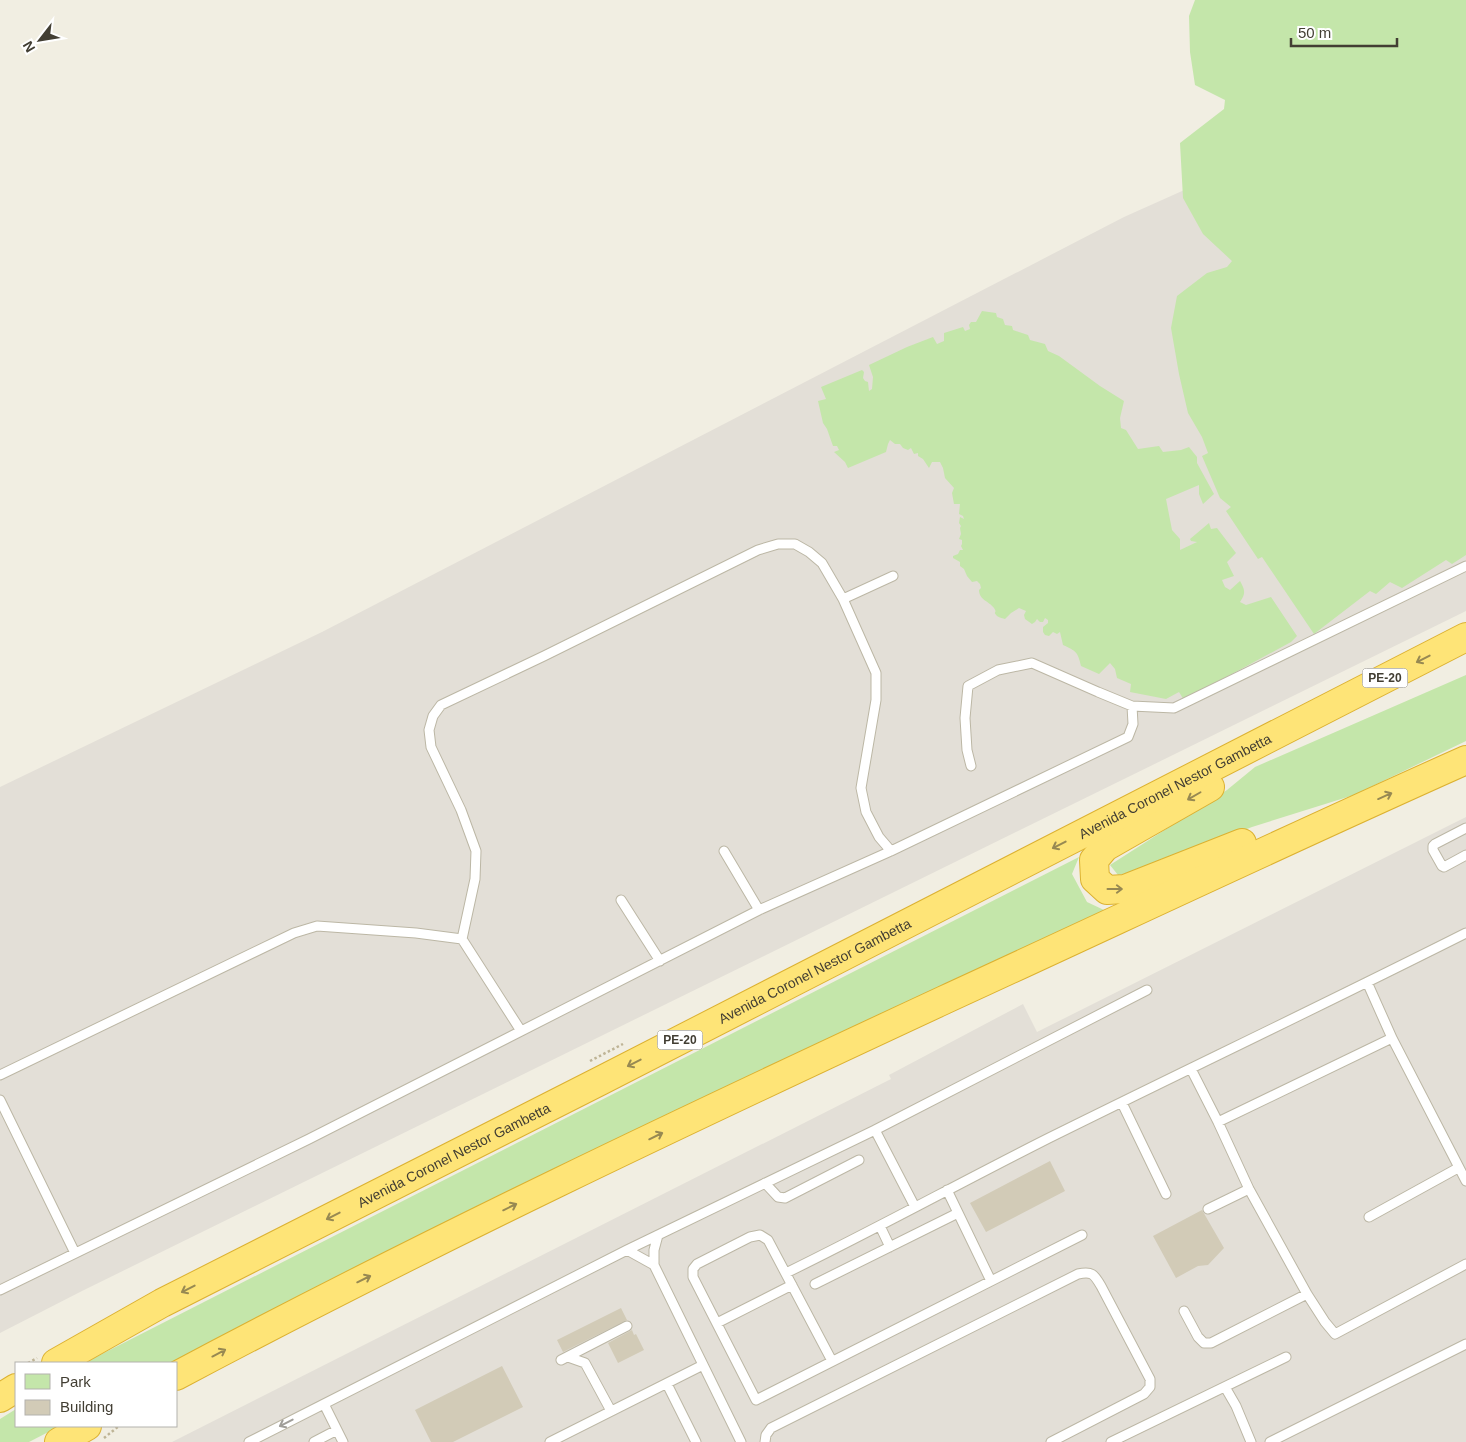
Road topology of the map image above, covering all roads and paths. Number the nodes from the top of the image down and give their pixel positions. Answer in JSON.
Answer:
{"nodes":[{"id":1,"x":1466,"y":566,"type":"edge"},
{"id":2,"x":893,"y":576,"type":"dead end"},
{"id":3,"x":843,"y":599,"type":"junction"},
{"id":4,"x":1463,"y":639,"type":"edge"},
{"id":5,"x":1132,"y":706,"type":"junction"},
{"id":6,"x":1305,"y":719,"type":"junction"},
{"id":7,"x":1466,"y":760,"type":"edge"},
{"id":8,"x":971,"y":766,"type":"dead end"},
{"id":9,"x":1341,"y":816,"type":"junction"},
{"id":10,"x":1466,"y":828,"type":"edge"},
{"id":11,"x":724,"y":851,"type":"dead end"},
{"id":12,"x":890,"y":851,"type":"junction"},
{"id":13,"x":1466,"y":855,"type":"edge"},
{"id":14,"x":620,"y":900,"type":"dead end"},
{"id":15,"x":759,"y":910,"type":"junction"},
{"id":16,"x":1466,"y":933,"type":"edge"},
{"id":17,"x":462,"y":940,"type":"junction"},
{"id":18,"x":660,"y":960,"type":"junction"},
{"id":19,"x":1367,"y":982,"type":"junction"},
{"id":20,"x":1147,"y":990,"type":"dead end"},
{"id":21,"x":521,"y":1031,"type":"junction"},
{"id":22,"x":1392,"y":1038,"type":"junction"},
{"id":23,"x":1191,"y":1069,"type":"junction"},
{"id":24,"x":0,"y":1075,"type":"edge"},
{"id":25,"x":0,"y":1100,"type":"edge"},
{"id":26,"x":1122,"y":1103,"type":"junction"},
{"id":27,"x":1218,"y":1122,"type":"junction"},
{"id":28,"x":875,"y":1130,"type":"junction"},
{"id":29,"x":859,"y":1160,"type":"dead end"},
{"id":30,"x":1458,"y":1168,"type":"junction"},
{"id":31,"x":1466,"y":1181,"type":"edge"},
{"id":32,"x":765,"y":1183,"type":"junction"},
{"id":33,"x":1250,"y":1189,"type":"junction"},
{"id":34,"x":947,"y":1190,"type":"junction"},
{"id":35,"x":1166,"y":1194,"type":"dead end"},
{"id":36,"x":915,"y":1207,"type":"junction"},
{"id":37,"x":1208,"y":1209,"type":"dead end"},
{"id":38,"x":958,"y":1213,"type":"junction"},
{"id":39,"x":1369,"y":1217,"type":"dead end"},
{"id":40,"x":880,"y":1226,"type":"junction"},
{"id":41,"x":658,"y":1235,"type":"junction"},
{"id":42,"x":1082,"y":1235,"type":"dead end"},
{"id":43,"x":890,"y":1247,"type":"junction"},
{"id":44,"x":627,"y":1250,"type":"junction"},
{"id":45,"x":75,"y":1253,"type":"junction"},
{"id":46,"x":1466,"y":1264,"type":"edge"},
{"id":47,"x":654,"y":1265,"type":"junction"},
{"id":48,"x":786,"y":1273,"type":"junction"},
{"id":49,"x":991,"y":1281,"type":"junction"},
{"id":50,"x":792,"y":1284,"type":"junction"},
{"id":51,"x":814,"y":1284,"type":"dead end"},
{"id":52,"x":0,"y":1290,"type":"edge"},
{"id":53,"x":1307,"y":1294,"type":"junction"},
{"id":54,"x":1184,"y":1311,"type":"dead end"},
{"id":55,"x":717,"y":1323,"type":"junction"},
{"id":56,"x":628,"y":1326,"type":"dead end"},
{"id":57,"x":1466,"y":1344,"type":"edge"},
{"id":58,"x":590,"y":1346,"type":"junction"},
{"id":59,"x":1286,"y":1357,"type":"dead end"},
{"id":60,"x":58,"y":1362,"type":"edge"},
{"id":61,"x":832,"y":1362,"type":"junction"},
{"id":62,"x":585,"y":1363,"type":"junction"},
{"id":63,"x":704,"y":1365,"type":"junction"},
{"id":64,"x":178,"y":1375,"type":"edge"},
{"id":65,"x":666,"y":1384,"type":"junction"},
{"id":66,"x":1225,"y":1387,"type":"junction"},
{"id":67,"x":15,"y":1389,"type":"edge"},
{"id":68,"x":0,"y":1398,"type":"edge"},
{"id":69,"x":324,"y":1404,"type":"junction"},
{"id":70,"x":611,"y":1411,"type":"junction"},
{"id":71,"x":85,"y":1427,"type":"edge"},
{"id":72,"x":118,"y":1427,"type":"edge"},
{"id":73,"x":337,"y":1430,"type":"junction"},
{"id":74,"x":59,"y":1442,"type":"edge"},
{"id":75,"x":99,"y":1442,"type":"edge"},
{"id":76,"x":249,"y":1442,"type":"edge"},
{"id":77,"x":314,"y":1442,"type":"edge"},
{"id":78,"x":343,"y":1442,"type":"edge"},
{"id":79,"x":550,"y":1442,"type":"edge"},
{"id":80,"x":696,"y":1442,"type":"edge"},
{"id":81,"x":741,"y":1442,"type":"edge"},
{"id":82,"x":765,"y":1442,"type":"edge"},
{"id":83,"x":1051,"y":1442,"type":"edge"},
{"id":84,"x":1111,"y":1442,"type":"edge"},
{"id":85,"x":1251,"y":1442,"type":"edge"},
{"id":86,"x":1270,"y":1442,"type":"edge"}],
"edges":[{"from":1,"to":5,"type":"lane"},
{"from":2,"to":3,"type":"lane"},
{"from":3,"to":12,"type":"lane"},
{"from":3,"to":17,"type":"lane"},
{"from":4,"to":6,"type":"highway","name":"Avenida Coronel Nestor Gambetta","number":"PE-20","one_way":true},
{"from":5,"to":8,"type":"lane"},
{"from":5,"to":12,"type":"lane"},
{"from":6,"to":9,"type":"highway","one_way":true},
{"from":6,"to":60,"type":"highway","name":"Avenida Coronel Nestor Gambetta","number":"PE-20","one_way":true},
{"from":9,"to":7,"type":"highway","one_way":true},
{"from":64,"to":9,"type":"highway","one_way":true},
{"from":10,"to":13,"type":"lane"},
{"from":11,"to":15,"type":"lane"},
{"from":12,"to":15,"type":"lane"},
{"from":14,"to":18,"type":"lane"},
{"from":15,"to":18,"type":"lane"},
{"from":16,"to":19,"type":"lane"},
{"from":17,"to":21,"type":"lane"},
{"from":17,"to":24,"type":"lane"},
{"from":18,"to":21,"type":"lane"},
{"from":19,"to":22,"type":"lane"},
{"from":19,"to":23,"type":"lane"},
{"from":20,"to":28,"type":"lane"},
{"from":21,"to":45,"type":"lane"},
{"from":22,"to":27,"type":"lane"},
{"from":22,"to":30,"type":"lane"},
{"from":23,"to":26,"type":"lane"},
{"from":23,"to":27,"type":"lane"},
{"from":25,"to":45,"type":"lane"},
{"from":26,"to":34,"type":"lane"},
{"from":26,"to":35,"type":"lane"},
{"from":27,"to":33,"type":"lane"},
{"from":28,"to":32,"type":"lane"},
{"from":28,"to":36,"type":"lane"},
{"from":29,"to":32,"type":"lane"},
{"from":30,"to":31,"type":"lane"},
{"from":30,"to":39,"type":"lane"},
{"from":32,"to":41,"type":"lane"},
{"from":33,"to":37,"type":"lane"},
{"from":33,"to":53,"type":"lane"},
{"from":34,"to":36,"type":"lane"},
{"from":34,"to":38,"type":"lane"},
{"from":36,"to":40,"type":"lane"},
{"from":38,"to":43,"type":"lane"},
{"from":38,"to":49,"type":"lane"},
{"from":40,"to":43,"type":"lane"},
{"from":40,"to":48,"type":"lane"},
{"from":41,"to":44,"type":"lane"},
{"from":41,"to":47,"type":"lane"},
{"from":42,"to":49,"type":"lane"},
{"from":43,"to":51,"type":"lane"},
{"from":44,"to":47,"type":"lane"},
{"from":44,"to":69,"type":"lane"},
{"from":45,"to":52,"type":"lane"},
{"from":46,"to":53,"type":"lane"},
{"from":47,"to":63,"type":"lane"},
{"from":48,"to":50,"type":"lane"},
{"from":48,"to":55,"type":"lane"},
{"from":49,"to":61,"type":"lane"},
{"from":50,"to":55,"type":"lane"},
{"from":50,"to":61,"type":"lane"},
{"from":53,"to":54,"type":"lane"},
{"from":55,"to":61,"type":"lane"},
{"from":56,"to":58,"type":"lane"},
{"from":57,"to":86,"type":"lane"},
{"from":58,"to":62,"type":"lane"},
{"from":58,"to":62,"type":"lane"},
{"from":59,"to":66,"type":"lane"},
{"from":62,"to":70,"type":"lane"},
{"from":63,"to":65,"type":"lane"},
{"from":63,"to":81,"type":"lane"},
{"from":65,"to":70,"type":"lane"},
{"from":65,"to":80,"type":"lane"},
{"from":66,"to":84,"type":"lane"},
{"from":66,"to":85,"type":"lane"},
{"from":67,"to":68,"type":"highway"},
{"from":69,"to":73,"type":"lane"},
{"from":69,"to":76,"type":"lane","one_way":true},
{"from":70,"to":79,"type":"lane"},
{"from":71,"to":74,"type":"highway"},
{"from":72,"to":75,"type":"path"},
{"from":73,"to":77,"type":"lane"},
{"from":73,"to":78,"type":"lane"},
{"from":82,"to":83,"type":"lane"}]}
